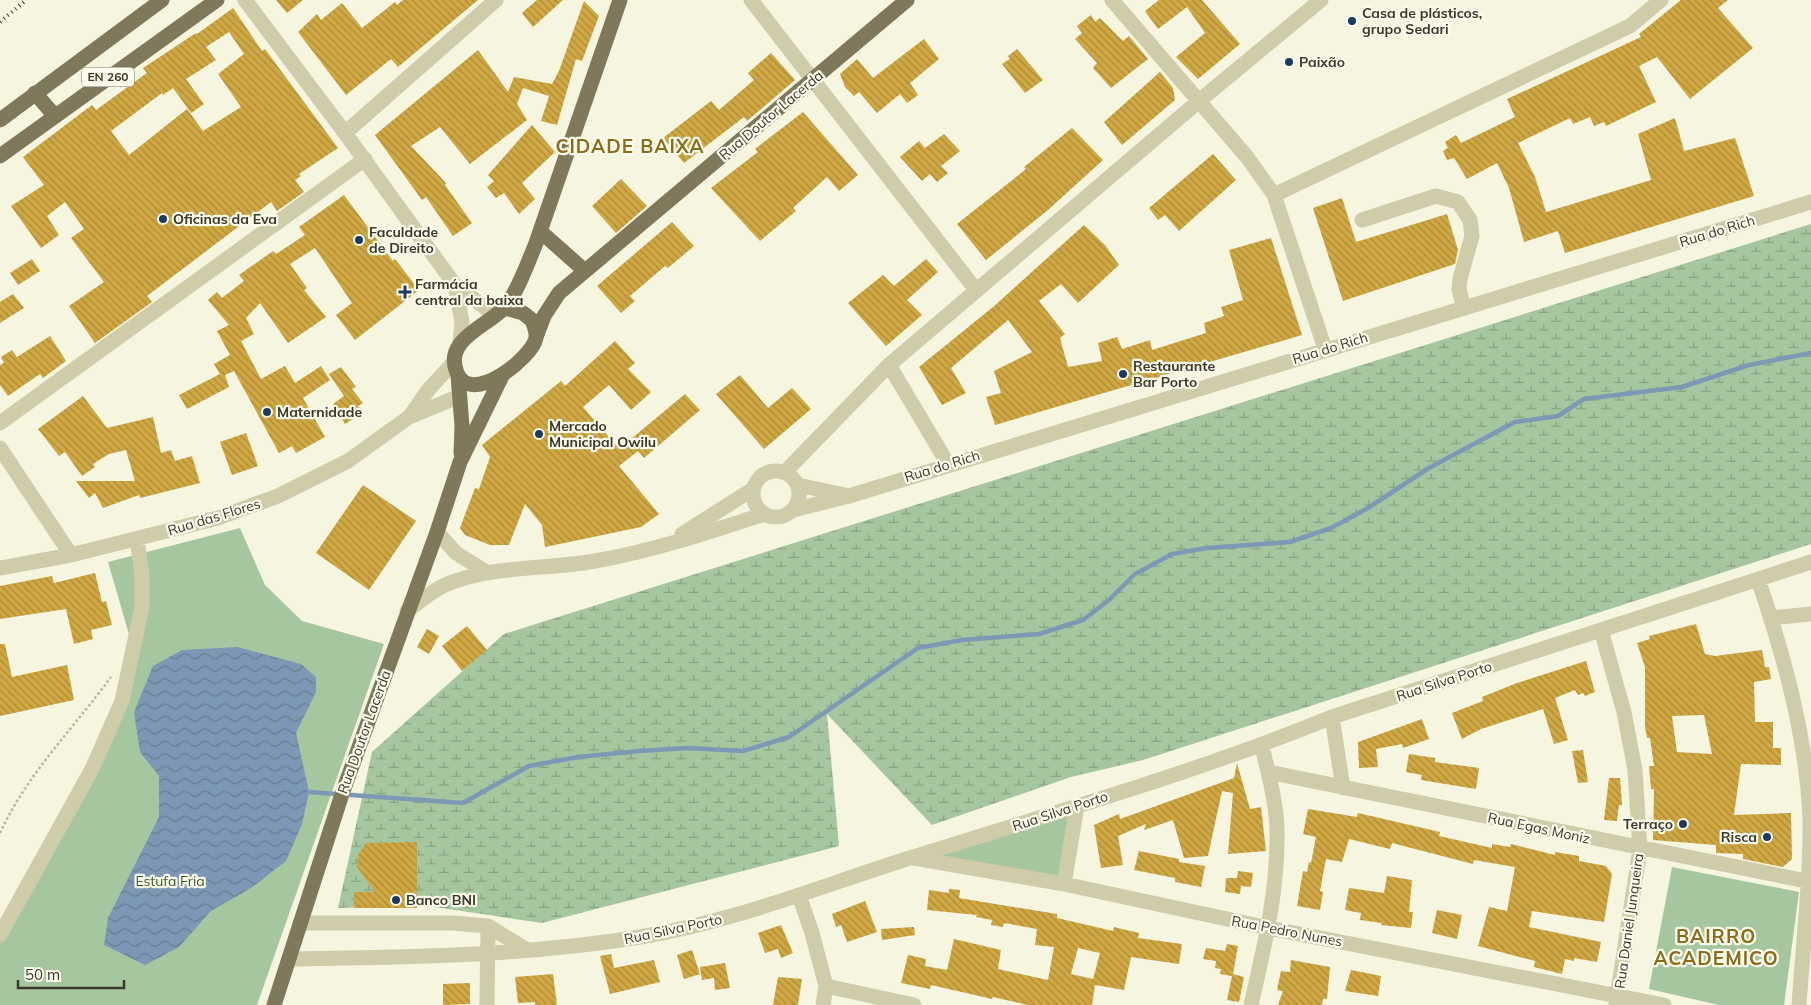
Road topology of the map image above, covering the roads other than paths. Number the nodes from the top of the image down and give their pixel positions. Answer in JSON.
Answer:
{"nodes":[{"id":1,"x":162,"y":0,"type":"edge"},
{"id":2,"x":217,"y":0,"type":"edge"},
{"id":3,"x":245,"y":0,"type":"edge"},
{"id":4,"x":496,"y":0,"type":"edge"},
{"id":5,"x":620,"y":0,"type":"edge"},
{"id":6,"x":751,"y":0,"type":"edge"},
{"id":7,"x":907,"y":0,"type":"edge"},
{"id":8,"x":1112,"y":0,"type":"edge"},
{"id":9,"x":1322,"y":0,"type":"edge"},
{"id":10,"x":1661,"y":0,"type":"edge"},
{"id":11,"x":812,"y":81,"type":"junction"},
{"id":12,"x":35,"y":93,"type":"junction"},
{"id":13,"x":1198,"y":101,"type":"junction"},
{"id":14,"x":54,"y":115,"type":"junction"},
{"id":15,"x":0,"y":120,"type":"edge"},
{"id":16,"x":345,"y":133,"type":"junction"},
{"id":17,"x":0,"y":156,"type":"edge"},
{"id":18,"x":365,"y":159,"type":"junction"},
{"id":19,"x":1274,"y":195,"type":"junction"},
{"id":20,"x":1811,"y":202,"type":"edge"},
{"id":21,"x":1362,"y":220,"type":"dead end"},
{"id":22,"x":540,"y":231,"type":"junction"},
{"id":23,"x":585,"y":271,"type":"junction"},
{"id":24,"x":455,"y":285,"type":"junction"},
{"id":25,"x":976,"y":290,"type":"junction"},
{"id":26,"x":1464,"y":308,"type":"junction"},
{"id":27,"x":500,"y":311,"type":"junction"},
{"id":28,"x":536,"y":338,"type":"junction"},
{"id":29,"x":460,"y":342,"type":"junction"},
{"id":30,"x":1325,"y":349,"type":"junction"},
{"id":31,"x":889,"y":366,"type":"junction"},
{"id":32,"x":456,"y":369,"type":"junction"},
{"id":33,"x":503,"y":374,"type":"junction"},
{"id":34,"x":484,"y":385,"type":"junction"},
{"id":35,"x":460,"y":396,"type":"junction"},
{"id":36,"x":409,"y":418,"type":"junction"},
{"id":37,"x":0,"y":424,"type":"edge"},
{"id":38,"x":0,"y":448,"type":"edge"},
{"id":39,"x":460,"y":462,"type":"junction"},
{"id":40,"x":948,"y":464,"type":"junction"},
{"id":41,"x":785,"y":472,"type":"junction"},
{"id":42,"x":798,"y":485,"type":"junction"},
{"id":43,"x":753,"y":489,"type":"junction"},
{"id":44,"x":849,"y":496,"type":"junction"},
{"id":45,"x":793,"y":510,"type":"junction"},
{"id":46,"x":764,"y":514,"type":"junction"},
{"id":47,"x":438,"y":532,"type":"junction"},
{"id":48,"x":137,"y":539,"type":"junction"},
{"id":49,"x":666,"y":545,"type":"junction"},
{"id":50,"x":71,"y":555,"type":"junction"},
{"id":51,"x":1811,"y":562,"type":"edge"},
{"id":52,"x":0,"y":568,"type":"edge"},
{"id":53,"x":488,"y":573,"type":"junction"},
{"id":54,"x":1758,"y":579,"type":"junction"},
{"id":55,"x":407,"y":611,"type":"junction"},
{"id":56,"x":1811,"y":614,"type":"edge"},
{"id":57,"x":1771,"y":618,"type":"junction"},
{"id":58,"x":1601,"y":630,"type":"junction"},
{"id":59,"x":1332,"y":717,"type":"junction"},
{"id":60,"x":1262,"y":746,"type":"junction"},
{"id":61,"x":1808,"y":757,"type":"edge"},
{"id":62,"x":1268,"y":772,"type":"junction"},
{"id":63,"x":1343,"y":788,"type":"junction"},
{"id":64,"x":1077,"y":806,"type":"junction"},
{"id":65,"x":1640,"y":849,"type":"junction"},
{"id":66,"x":910,"y":858,"type":"junction"},
{"id":67,"x":1810,"y":882,"type":"edge"},
{"id":68,"x":1064,"y":884,"type":"junction"},
{"id":69,"x":799,"y":895,"type":"junction"},
{"id":70,"x":300,"y":923,"type":"junction"},
{"id":71,"x":488,"y":926,"type":"junction"},
{"id":72,"x":1268,"y":928,"type":"junction"},
{"id":73,"x":0,"y":935,"type":"edge"},
{"id":74,"x":527,"y":950,"type":"junction"},
{"id":75,"x":487,"y":954,"type":"junction"},
{"id":76,"x":289,"y":959,"type":"junction"},
{"id":77,"x":826,"y":986,"type":"junction"},
{"id":78,"x":1617,"y":1000,"type":"edge"},
{"id":79,"x":274,"y":1005,"type":"edge"},
{"id":80,"x":487,"y":1005,"type":"edge"},
{"id":81,"x":823,"y":1005,"type":"edge"},
{"id":82,"x":914,"y":1005,"type":"edge"},
{"id":83,"x":1251,"y":1005,"type":"edge"},
{"id":84,"x":1664,"y":1005,"type":"edge"},
{"id":85,"x":1799,"y":1005,"type":"edge"}],
"edges":[{"from":1,"to":12,"type":"main road","number":"EN 260"},
{"from":2,"to":14,"type":"main road","number":"EN 260"},
{"from":3,"to":16,"type":"street"},
{"from":4,"to":16,"type":"street"},
{"from":5,"to":22,"type":"main road"},
{"from":6,"to":11,"type":"street"},
{"from":7,"to":11,"type":"main road","name":"Rua Doutor Lacerda"},
{"from":8,"to":13,"type":"street"},
{"from":9,"to":13,"type":"street"},
{"from":10,"to":19,"type":"street"},
{"from":11,"to":23,"type":"main road","name":"Rua Doutor Lacerda"},
{"from":11,"to":25,"type":"street"},
{"from":12,"to":14,"type":"main road"},
{"from":12,"to":15,"type":"main road","number":"EN 260"},
{"from":13,"to":19,"type":"street"},
{"from":13,"to":25,"type":"street"},
{"from":14,"to":17,"type":"main road","number":"EN 260"},
{"from":16,"to":18,"type":"street"},
{"from":18,"to":24,"type":"street"},
{"from":18,"to":37,"type":"street"},
{"from":19,"to":30,"type":"street"},
{"from":20,"to":26,"type":"street","name":"Rua do Rich"},
{"from":21,"to":26,"type":"street"},
{"from":22,"to":23,"type":"main road"},
{"from":22,"to":27,"type":"main road"},
{"from":23,"to":28,"type":"main road","name":"Rua Doutor Lacerda"},
{"from":24,"to":27,"type":"street"},
{"from":24,"to":29,"type":"street"},
{"from":25,"to":31,"type":"street"},
{"from":26,"to":30,"type":"street","name":"Rua do Rich"},
{"from":27,"to":28,"type":"main road"},
{"from":27,"to":29,"type":"main road"},
{"from":28,"to":33,"type":"main road","name":"Rua Doutor Lacerda"},
{"from":29,"to":32,"type":"main road"},
{"from":30,"to":40,"type":"street","name":"Rua do Rich"},
{"from":31,"to":40,"type":"street"},
{"from":31,"to":41,"type":"street"},
{"from":32,"to":34,"type":"main road"},
{"from":32,"to":35,"type":"main road","name":"Rua Doutor Lacerda"},
{"from":32,"to":36,"type":"street","name":"Rua das Flores"},
{"from":33,"to":34,"type":"main road","name":"Rua Doutor Lacerda"},
{"from":33,"to":39,"type":"main road","name":"Rua Doutor Lacerda"},
{"from":34,"to":35,"type":"main road","name":"Rua Doutor Lacerda"},
{"from":35,"to":36,"type":"street","name":"Rua das Flores"},
{"from":35,"to":39,"type":"main road","name":"Rua Doutor Lacerda"},
{"from":36,"to":48,"type":"street","name":"Rua das Flores"},
{"from":38,"to":50,"type":"street"},
{"from":39,"to":47,"type":"main road","name":"Rua Doutor Lacerda"},
{"from":40,"to":44,"type":"street","name":"Rua do Rich"},
{"from":41,"to":42,"type":"street"},
{"from":41,"to":43,"type":"street"},
{"from":42,"to":44,"type":"street"},
{"from":42,"to":45,"type":"street"},
{"from":43,"to":46,"type":"street"},
{"from":43,"to":49,"type":"street"},
{"from":44,"to":45,"type":"street","name":"Rua do Rich"},
{"from":45,"to":46,"type":"street"},
{"from":46,"to":49,"type":"street"},
{"from":47,"to":53,"type":"street"},
{"from":47,"to":55,"type":"main road","name":"Rua Doutor Lacerda"},
{"from":48,"to":50,"type":"street","name":"Rua das Flores"},
{"from":48,"to":73,"type":"street"},
{"from":49,"to":53,"type":"street"},
{"from":50,"to":52,"type":"street","name":"Rua das Flores"},
{"from":51,"to":54,"type":"street","name":"Rua Silva Porto"},
{"from":53,"to":55,"type":"street"},
{"from":54,"to":57,"type":"street"},
{"from":54,"to":58,"type":"street","name":"Rua Silva Porto"},
{"from":55,"to":70,"type":"main road","name":"Rua Doutor Lacerda"},
{"from":56,"to":57,"type":"street"},
{"from":57,"to":61,"type":"street"},
{"from":58,"to":59,"type":"street","name":"Rua Silva Porto"},
{"from":58,"to":65,"type":"street","name":"Rua Daniel Junqueira"},
{"from":59,"to":60,"type":"street","name":"Rua Silva Porto"},
{"from":59,"to":63,"type":"street"},
{"from":60,"to":62,"type":"street"},
{"from":60,"to":64,"type":"street","name":"Rua Silva Porto"},
{"from":61,"to":67,"type":"street"},
{"from":62,"to":63,"type":"street","name":"Rua Egas Moniz"},
{"from":62,"to":72,"type":"street"},
{"from":63,"to":65,"type":"street","name":"Rua Egas Moniz"},
{"from":64,"to":66,"type":"street","name":"Rua Silva Porto"},
{"from":64,"to":68,"type":"street"},
{"from":65,"to":67,"type":"street","name":"Rua Egas Moniz"},
{"from":65,"to":78,"type":"street","name":"Rua Daniel Junqueira"},
{"from":66,"to":68,"type":"street","name":"Rua Pedro Nunes"},
{"from":66,"to":69,"type":"street","name":"Rua Silva Porto"},
{"from":67,"to":85,"type":"street"},
{"from":68,"to":72,"type":"street","name":"Rua Pedro Nunes"},
{"from":69,"to":74,"type":"street","name":"Rua Silva Porto"},
{"from":69,"to":77,"type":"street"},
{"from":70,"to":71,"type":"street"},
{"from":70,"to":76,"type":"main road","name":"Rua Doutor Lacerda"},
{"from":71,"to":74,"type":"street"},
{"from":71,"to":75,"type":"street"},
{"from":72,"to":78,"type":"street","name":"Rua Pedro Nunes"},
{"from":72,"to":83,"type":"street"},
{"from":74,"to":75,"type":"street","name":"Rua Silva Porto"},
{"from":75,"to":76,"type":"street","name":"Rua Silva Porto"},
{"from":75,"to":80,"type":"street"},
{"from":76,"to":79,"type":"main road","name":"Rua Doutor Lacerda"},
{"from":77,"to":81,"type":"street"},
{"from":77,"to":82,"type":"street"},
{"from":78,"to":84,"type":"street","name":"Rua Pedro Nunes"}]}
